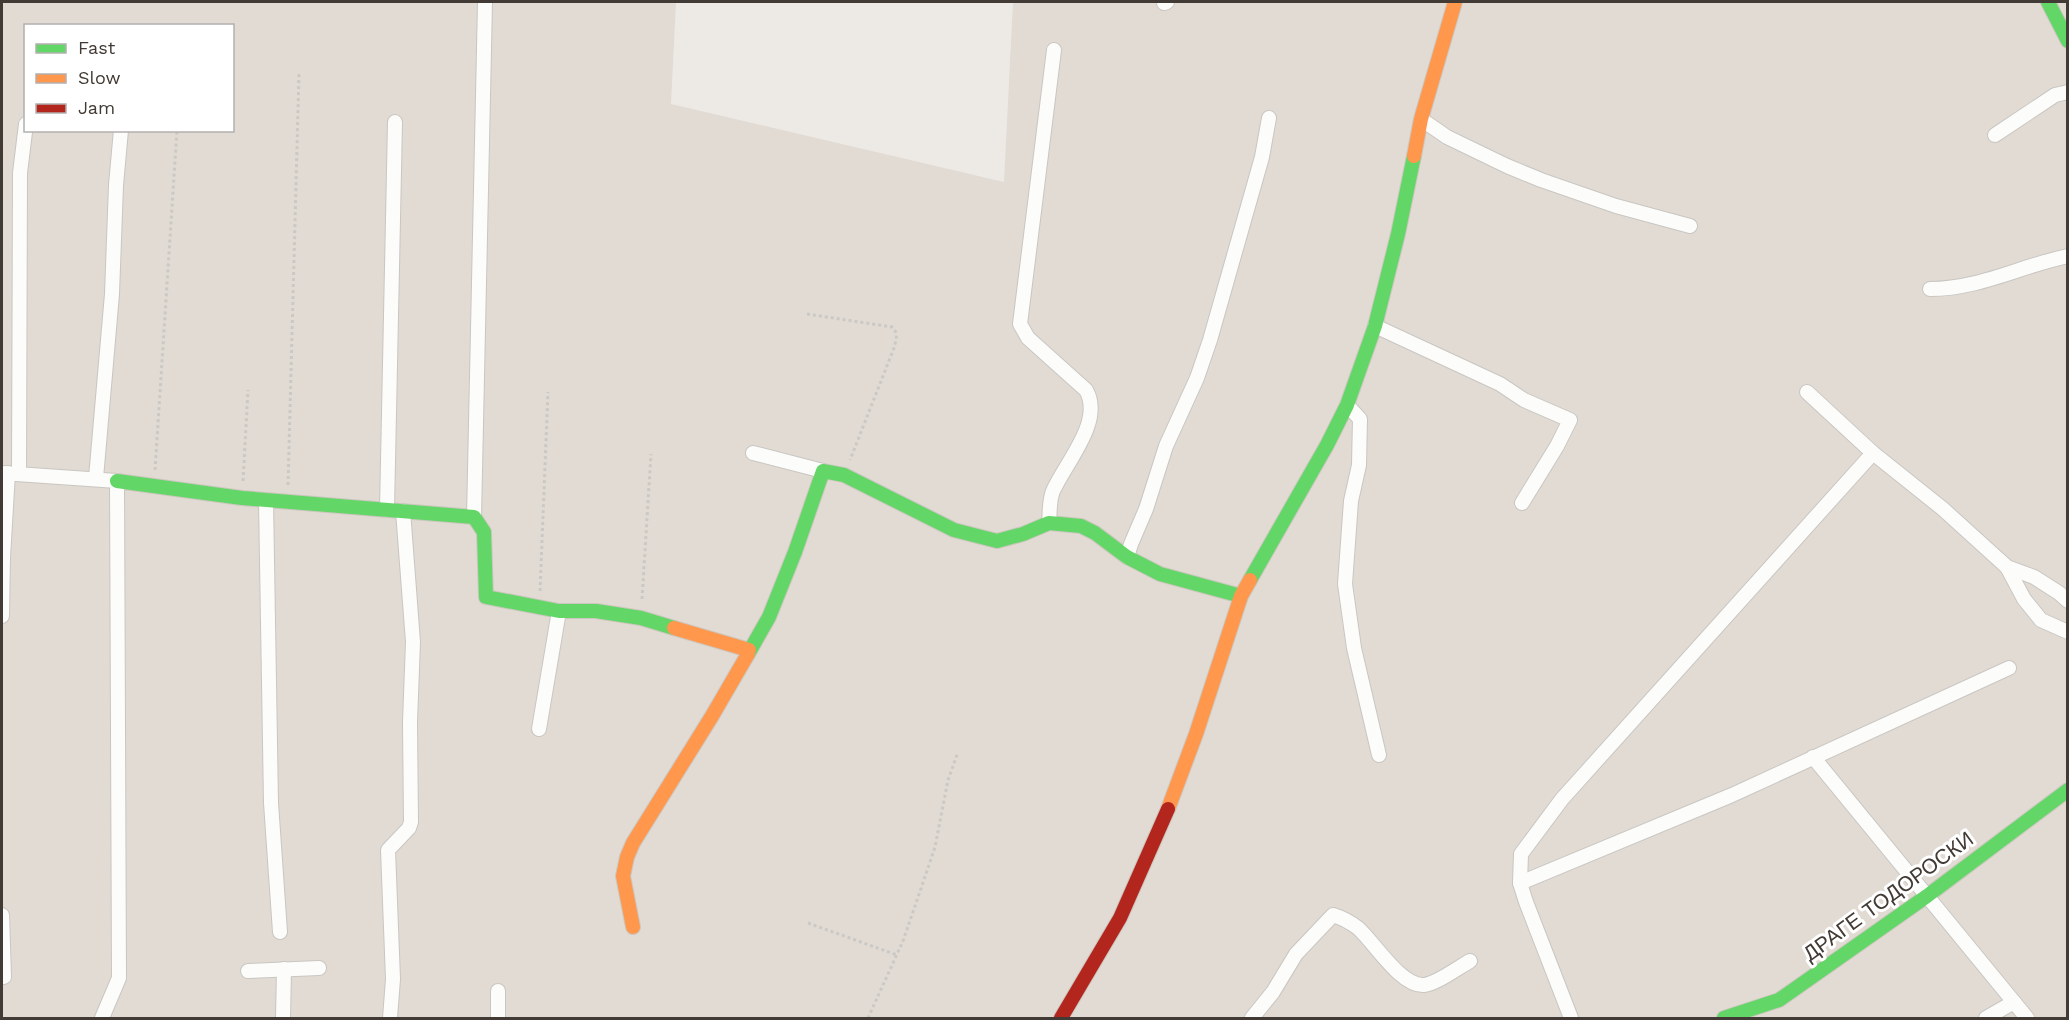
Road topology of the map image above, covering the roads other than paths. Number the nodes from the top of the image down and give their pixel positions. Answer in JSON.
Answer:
{"nodes":[{"id":1,"x":485,"y":2,"type":"edge"},
{"id":2,"x":1455,"y":2,"type":"edge"},
{"id":3,"x":2048,"y":2,"type":"edge"},
{"id":4,"x":2067,"y":41,"type":"edge"},
{"id":5,"x":1054,"y":50,"type":"dead end"},
{"id":6,"x":2067,"y":92,"type":"edge"},
{"id":7,"x":1269,"y":118,"type":"dead end"},
{"id":8,"x":1421,"y":119,"type":"junction"},
{"id":9,"x":395,"y":122,"type":"dead end"},
{"id":10,"x":25,"y":132,"type":"edge"},
{"id":11,"x":121,"y":132,"type":"edge"},
{"id":12,"x":1995,"y":135,"type":"dead end"},
{"id":13,"x":1690,"y":226,"type":"dead end"},
{"id":14,"x":2067,"y":256,"type":"edge"},
{"id":15,"x":1930,"y":288,"type":"dead end"},
{"id":16,"x":1375,"y":326,"type":"junction"},
{"id":17,"x":1807,"y":392,"type":"dead end"},
{"id":18,"x":1347,"y":405,"type":"junction"},
{"id":19,"x":753,"y":453,"type":"dead end"},
{"id":20,"x":1874,"y":453,"type":"junction"},
{"id":21,"x":823,"y":471,"type":"junction"},
{"id":22,"x":10,"y":474,"type":"edge"},
{"id":23,"x":96,"y":478,"type":"junction"},
{"id":24,"x":117,"y":481,"type":"junction"},
{"id":25,"x":266,"y":500,"type":"junction"},
{"id":26,"x":1522,"y":503,"type":"dead end"},
{"id":27,"x":387,"y":510,"type":"junction"},
{"id":28,"x":403,"y":511,"type":"junction"},
{"id":29,"x":474,"y":517,"type":"junction"},
{"id":30,"x":1049,"y":523,"type":"junction"},
{"id":31,"x":1127,"y":557,"type":"junction"},
{"id":32,"x":2007,"y":567,"type":"junction"},
{"id":33,"x":1241,"y":596,"type":"junction"},
{"id":34,"x":2067,"y":601,"type":"edge"},
{"id":35,"x":559,"y":611,"type":"junction"},
{"id":36,"x":2,"y":616,"type":"edge"},
{"id":37,"x":2067,"y":632,"type":"edge"},
{"id":38,"x":749,"y":650,"type":"junction"},
{"id":39,"x":2009,"y":668,"type":"dead end"},
{"id":40,"x":540,"y":729,"type":"dead end"},
{"id":41,"x":1379,"y":755,"type":"dead end"},
{"id":42,"x":1814,"y":757,"type":"junction"},
{"id":43,"x":2067,"y":790,"type":"edge"},
{"id":44,"x":1520,"y":883,"type":"junction"},
{"id":45,"x":1927,"y":896,"type":"junction"},
{"id":46,"x":2,"y":915,"type":"edge"},
{"id":47,"x":633,"y":927,"type":"dead end"},
{"id":48,"x":280,"y":932,"type":"dead end"},
{"id":49,"x":1470,"y":961,"type":"dead end"},
{"id":50,"x":319,"y":968,"type":"dead end"},
{"id":51,"x":284,"y":969,"type":"junction"},
{"id":52,"x":248,"y":971,"type":"dead end"},
{"id":53,"x":4,"y":977,"type":"dead end"},
{"id":54,"x":498,"y":991,"type":"dead end"},
{"id":55,"x":2014,"y":1002,"type":"junction"},
{"id":56,"x":102,"y":1018,"type":"edge"},
{"id":57,"x":283,"y":1018,"type":"edge"},
{"id":58,"x":390,"y":1018,"type":"edge"},
{"id":59,"x":498,"y":1018,"type":"edge"},
{"id":60,"x":1061,"y":1018,"type":"edge"},
{"id":61,"x":1255,"y":1018,"type":"edge"},
{"id":62,"x":1571,"y":1018,"type":"edge"},
{"id":63,"x":1724,"y":1018,"type":"edge"},
{"id":64,"x":1986,"y":1018,"type":"edge"},
{"id":65,"x":2027,"y":1018,"type":"edge"}],
"edges":[{"from":1,"to":29,"type":"street"},
{"from":2,"to":8,"type":"street"},
{"from":3,"to":4,"type":"street"},
{"from":5,"to":30,"type":"street"},
{"from":6,"to":12,"type":"street"},
{"from":7,"to":31,"type":"street"},
{"from":8,"to":13,"type":"street"},
{"from":8,"to":16,"type":"street"},
{"from":9,"to":27,"type":"street"},
{"from":10,"to":22,"type":"street"},
{"from":11,"to":23,"type":"street"},
{"from":14,"to":15,"type":"street"},
{"from":16,"to":18,"type":"street"},
{"from":16,"to":26,"type":"street"},
{"from":17,"to":20,"type":"street"},
{"from":18,"to":33,"type":"street"},
{"from":18,"to":41,"type":"street"},
{"from":19,"to":21,"type":"street"},
{"from":20,"to":32,"type":"street"},
{"from":20,"to":44,"type":"street"},
{"from":21,"to":30,"type":"street"},
{"from":21,"to":38,"type":"street"},
{"from":22,"to":23,"type":"street"},
{"from":22,"to":36,"type":"street"},
{"from":23,"to":24,"type":"street"},
{"from":24,"to":25,"type":"street"},
{"from":24,"to":56,"type":"street"},
{"from":25,"to":27,"type":"street"},
{"from":25,"to":48,"type":"street"},
{"from":27,"to":28,"type":"street"},
{"from":28,"to":29,"type":"street"},
{"from":28,"to":58,"type":"street"},
{"from":29,"to":35,"type":"street"},
{"from":30,"to":31,"type":"street"},
{"from":31,"to":33,"type":"street"},
{"from":32,"to":34,"type":"street"},
{"from":32,"to":37,"type":"street"},
{"from":33,"to":60,"type":"street"},
{"from":35,"to":38,"type":"street"},
{"from":35,"to":40,"type":"street"},
{"from":38,"to":47,"type":"street"},
{"from":39,"to":42,"type":"street"},
{"from":42,"to":44,"type":"street"},
{"from":42,"to":45,"type":"street"},
{"from":43,"to":45,"type":"street","name":"ДРАГЕ ТОДОРОСКИ"},
{"from":44,"to":62,"type":"street"},
{"from":45,"to":55,"type":"street"},
{"from":45,"to":63,"type":"street","name":"ДРАГЕ ТОДОРОСКИ"},
{"from":46,"to":53,"type":"street"},
{"from":49,"to":61,"type":"street"},
{"from":50,"to":51,"type":"street"},
{"from":51,"to":52,"type":"street"},
{"from":51,"to":57,"type":"street"},
{"from":54,"to":59,"type":"street"},
{"from":55,"to":64,"type":"street"},
{"from":55,"to":65,"type":"street"}]}
